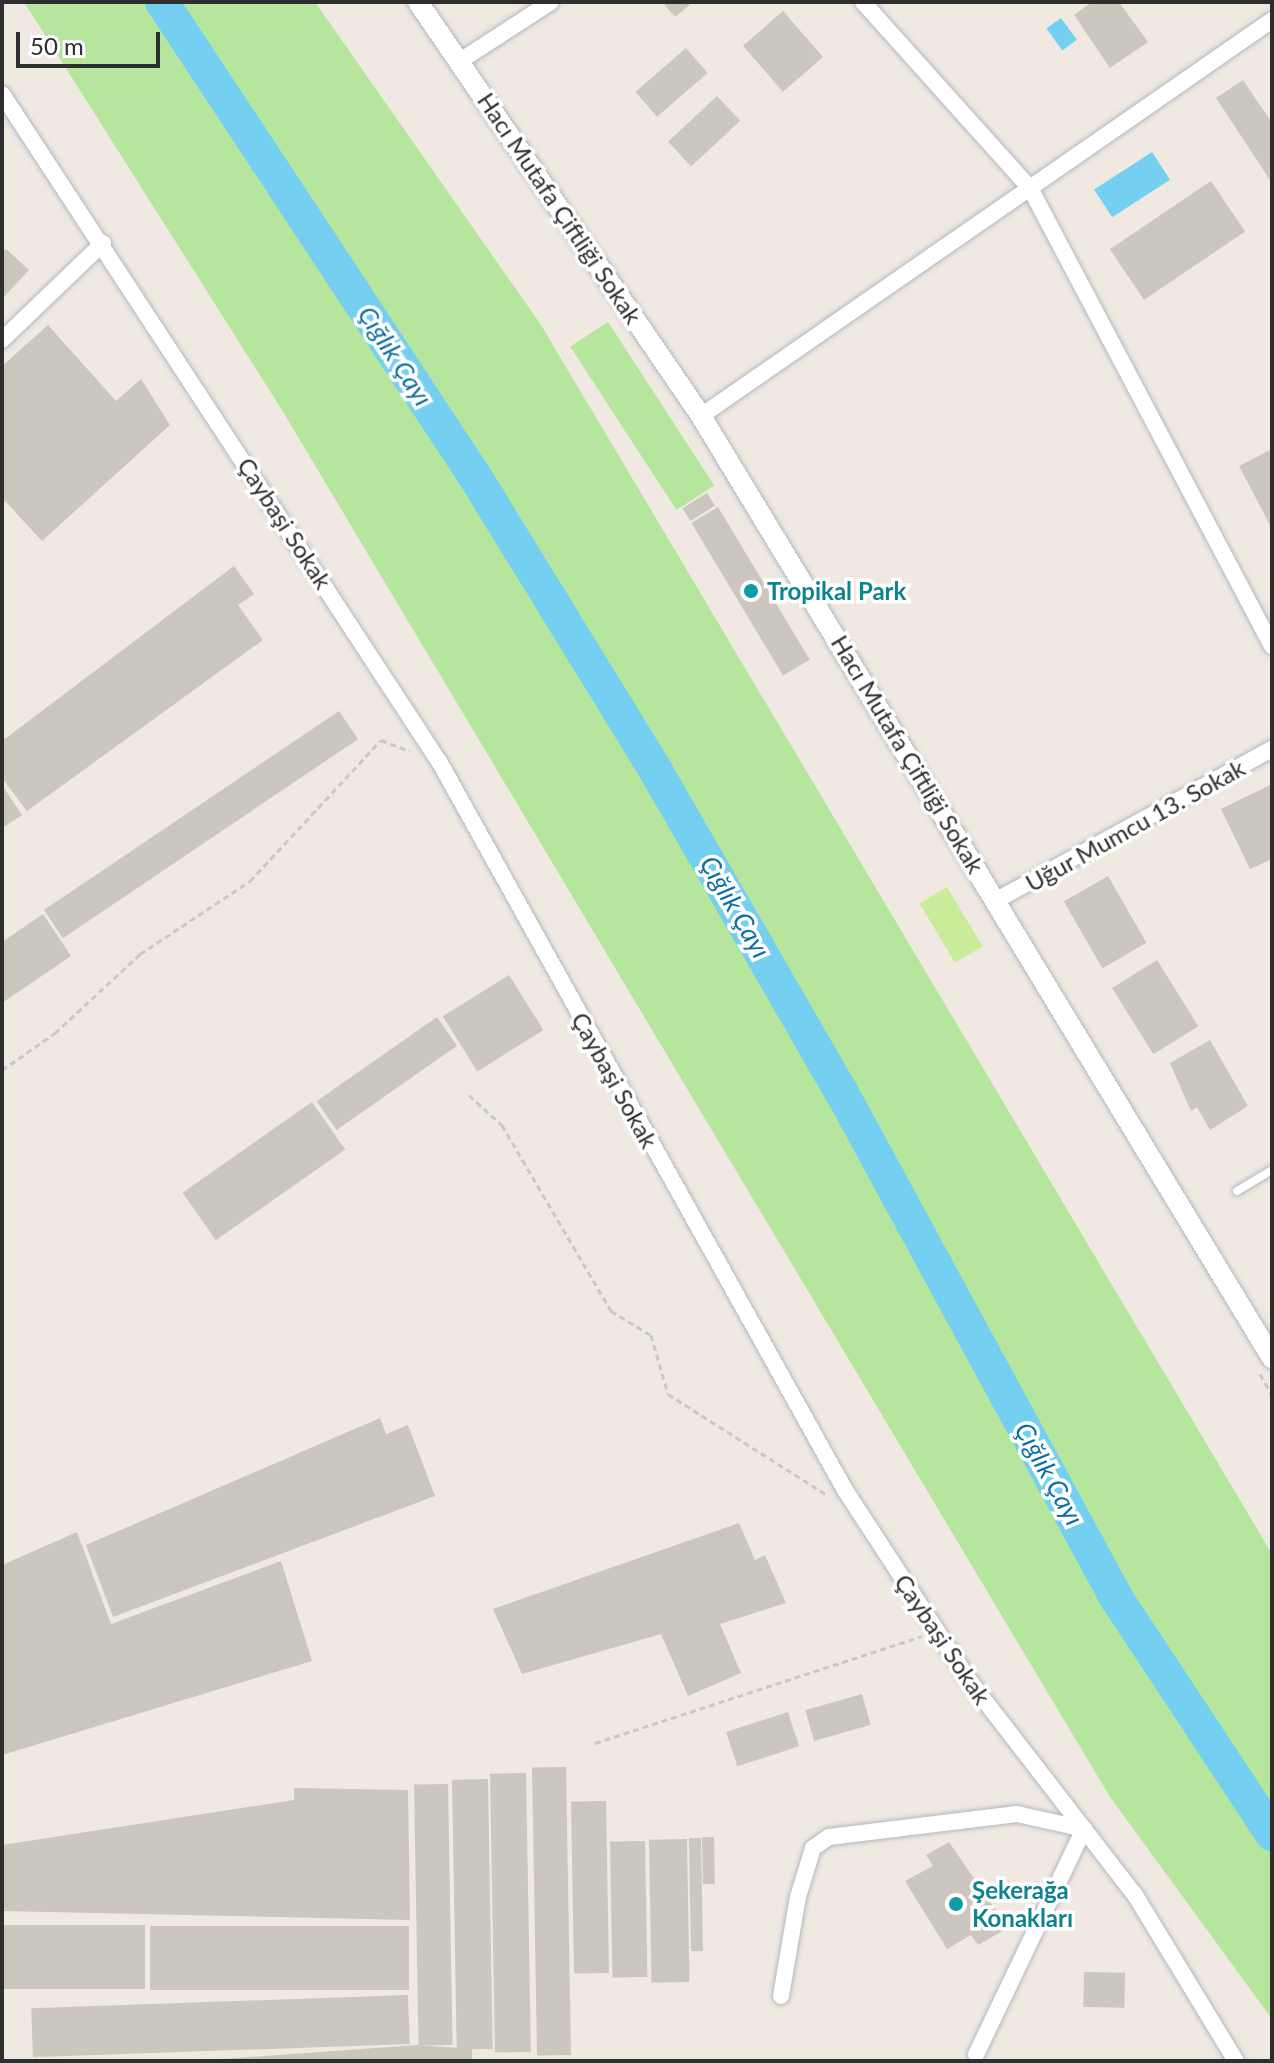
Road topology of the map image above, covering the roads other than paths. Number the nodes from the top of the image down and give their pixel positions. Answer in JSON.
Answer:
{"nodes":[{"id":1,"x":418,"y":2,"type":"edge"},
{"id":2,"x":551,"y":2,"type":"edge"},
{"id":3,"x":863,"y":2,"type":"edge"},
{"id":4,"x":1272,"y":20,"type":"edge"},
{"id":5,"x":460,"y":61,"type":"junction"},
{"id":6,"x":2,"y":94,"type":"edge"},
{"id":7,"x":1030,"y":188,"type":"junction"},
{"id":8,"x":103,"y":243,"type":"junction"},
{"id":9,"x":2,"y":340,"type":"edge"},
{"id":10,"x":701,"y":416,"type":"junction"},
{"id":11,"x":1272,"y":646,"type":"edge"},
{"id":12,"x":1272,"y":749,"type":"edge"},
{"id":13,"x":997,"y":900,"type":"junction"},
{"id":14,"x":1272,"y":1170,"type":"edge"},
{"id":15,"x":1237,"y":1191,"type":"dead end"},
{"id":16,"x":1264,"y":1363,"type":"edge"},
{"id":17,"x":1084,"y":1829,"type":"junction"},
{"id":18,"x":781,"y":1996,"type":"dead end"},
{"id":19,"x":976,"y":2054,"type":"dead end"},
{"id":20,"x":1236,"y":2061,"type":"edge"}],
"edges":[{"from":1,"to":5,"type":"street","name":"Hacı Mutafa Çiftliği Sokak"},
{"from":2,"to":5,"type":"street"},
{"from":3,"to":7,"type":"street"},
{"from":4,"to":7,"type":"street"},
{"from":5,"to":10,"type":"street","name":"Hacı Mutafa Çiftliği Sokak"},
{"from":6,"to":8,"type":"street","name":"Çaybaşi Sokak"},
{"from":7,"to":10,"type":"street"},
{"from":7,"to":11,"type":"street"},
{"from":8,"to":9,"type":"street"},
{"from":8,"to":17,"type":"street","name":"Çaybaşi Sokak"},
{"from":10,"to":13,"type":"street","name":"Hacı Mutafa Çiftliği Sokak"},
{"from":12,"to":13,"type":"street","name":"Uğur Mumcu 13. Sokak"},
{"from":13,"to":16,"type":"street","name":"Hacı Mutafa Çiftliği Sokak"},
{"from":14,"to":15,"type":"lane"},
{"from":17,"to":18,"type":"street"},
{"from":17,"to":19,"type":"street"},
{"from":17,"to":20,"type":"street","name":"Çaybaşi Sokak"}]}
